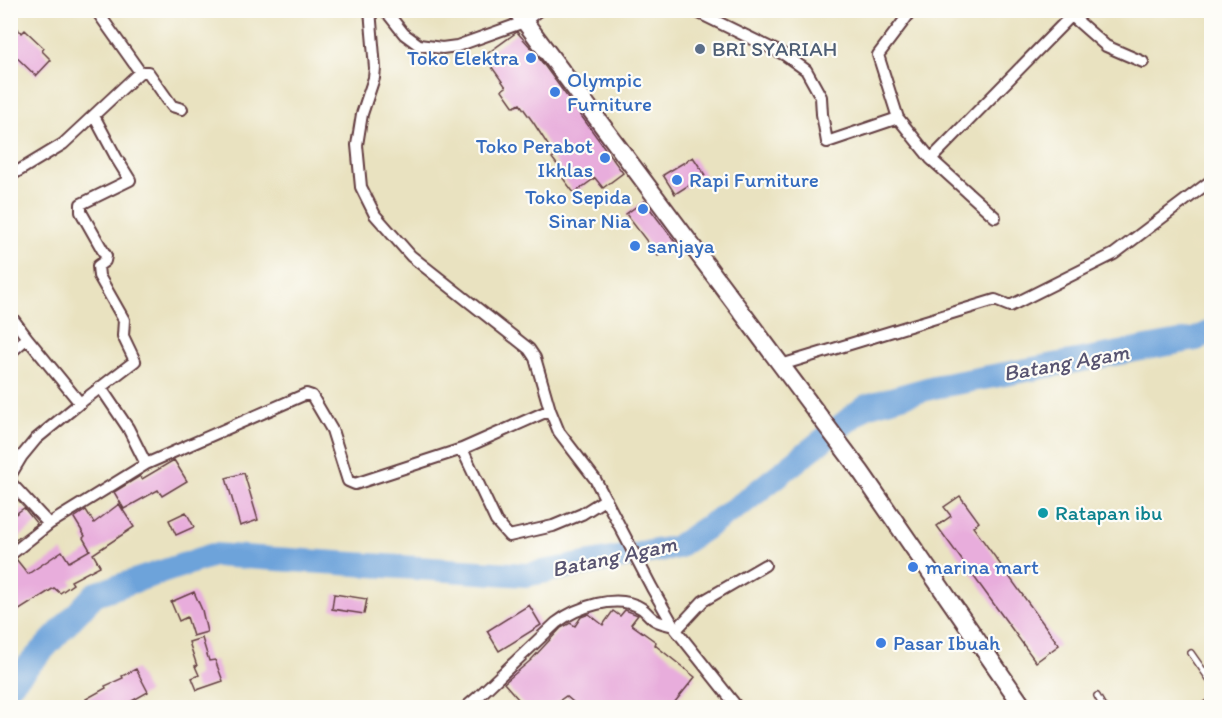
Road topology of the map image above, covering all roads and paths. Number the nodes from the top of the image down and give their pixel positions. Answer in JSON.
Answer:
{"nodes":[{"id":1,"x":96,"y":10,"type":"edge"},
{"id":2,"x":370,"y":10,"type":"edge"},
{"id":3,"x":385,"y":10,"type":"edge"},
{"id":4,"x":539,"y":10,"type":"edge"},
{"id":5,"x":693,"y":10,"type":"edge"},
{"id":6,"x":912,"y":10,"type":"edge"},
{"id":7,"x":1068,"y":13,"type":"edge"},
{"id":8,"x":520,"y":16,"type":"edge"},
{"id":9,"x":1143,"y":62,"type":"dead end"},
{"id":10,"x":141,"y":72,"type":"junction"},
{"id":11,"x":182,"y":109,"type":"dead end"},
{"id":12,"x":94,"y":116,"type":"junction"},
{"id":13,"x":898,"y":118,"type":"junction"},
{"id":14,"x":932,"y":159,"type":"junction"},
{"id":15,"x":10,"y":176,"type":"edge"},
{"id":16,"x":1212,"y":180,"type":"edge"},
{"id":17,"x":995,"y":217,"type":"dead end"},
{"id":18,"x":10,"y":315,"type":"edge"},
{"id":19,"x":27,"y":338,"type":"junction"},
{"id":20,"x":10,"y":353,"type":"edge"},
{"id":21,"x":781,"y":364,"type":"junction"},
{"id":22,"x":100,"y":388,"type":"junction"},
{"id":23,"x":80,"y":403,"type":"junction"},
{"id":24,"x":550,"y":410,"type":"junction"},
{"id":25,"x":462,"y":449,"type":"junction"},
{"id":26,"x":146,"y":464,"type":"junction"},
{"id":27,"x":10,"y":476,"type":"edge"},
{"id":28,"x":10,"y":482,"type":"edge"},
{"id":29,"x":606,"y":499,"type":"junction"},
{"id":30,"x":49,"y":524,"type":"junction"},
{"id":31,"x":10,"y":555,"type":"edge"},
{"id":32,"x":765,"y":566,"type":"dead end"},
{"id":33,"x":675,"y":628,"type":"junction"},
{"id":34,"x":1191,"y":653,"type":"dead end"},
{"id":35,"x":1212,"y":683,"type":"edge"},
{"id":36,"x":1096,"y":696,"type":"dead end"},
{"id":37,"x":1212,"y":699,"type":"edge"},
{"id":38,"x":465,"y":708,"type":"edge"},
{"id":39,"x":738,"y":708,"type":"edge"},
{"id":40,"x":1024,"y":708,"type":"edge"},
{"id":41,"x":1104,"y":708,"type":"edge"},
{"id":42,"x":1200,"y":708,"type":"edge"}],
"edges":[{"from":1,"to":10,"type":"street"},
{"from":2,"to":24,"type":"street"},
{"from":3,"to":8,"type":"street"},
{"from":4,"to":8,"type":"street"},
{"from":5,"to":13,"type":"street"},
{"from":6,"to":13,"type":"street"},
{"from":7,"to":9,"type":"street"},
{"from":7,"to":14,"type":"street"},
{"from":8,"to":21,"type":"main road"},
{"from":10,"to":11,"type":"street"},
{"from":10,"to":12,"type":"street"},
{"from":12,"to":15,"type":"street"},
{"from":12,"to":22,"type":"street"},
{"from":13,"to":14,"type":"street"},
{"from":14,"to":17,"type":"street"},
{"from":16,"to":21,"type":"street"},
{"from":18,"to":19,"type":"street"},
{"from":19,"to":20,"type":"street"},
{"from":19,"to":23,"type":"street"},
{"from":21,"to":40,"type":"main road"},
{"from":22,"to":23,"type":"street"},
{"from":22,"to":26,"type":"street"},
{"from":23,"to":27,"type":"street"},
{"from":24,"to":25,"type":"street"},
{"from":24,"to":29,"type":"street"},
{"from":25,"to":26,"type":"street"},
{"from":25,"to":29,"type":"street"},
{"from":26,"to":30,"type":"street"},
{"from":28,"to":30,"type":"street"},
{"from":29,"to":33,"type":"street"},
{"from":30,"to":31,"type":"street"},
{"from":32,"to":33,"type":"street"},
{"from":33,"to":38,"type":"street"},
{"from":33,"to":39,"type":"street"},
{"from":34,"to":35,"type":"lane"},
{"from":36,"to":41,"type":"lane"},
{"from":37,"to":42,"type":"lane"}]}
